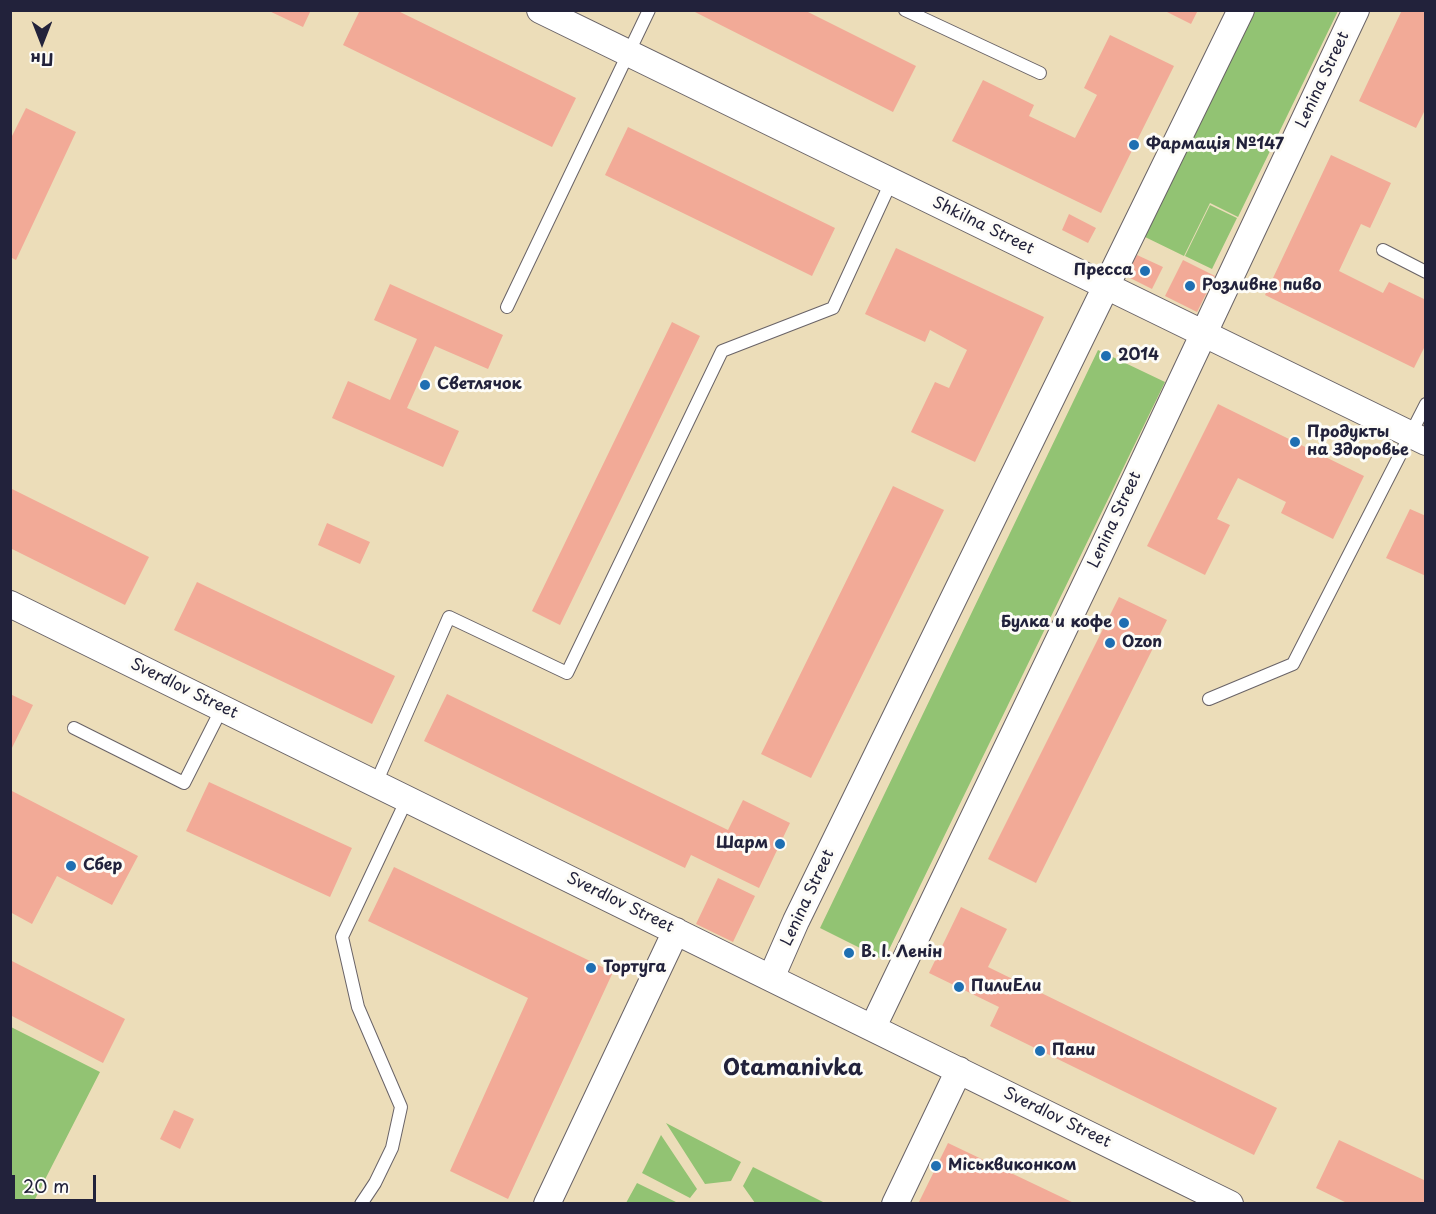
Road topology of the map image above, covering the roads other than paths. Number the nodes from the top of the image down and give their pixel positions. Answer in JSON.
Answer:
{"nodes":[{"id":1,"x":540,"y":10,"type":"edge"},
{"id":2,"x":649,"y":10,"type":"edge"},
{"id":3,"x":905,"y":10,"type":"edge"},
{"id":4,"x":1241,"y":10,"type":"edge"},
{"id":5,"x":1356,"y":10,"type":"edge"},
{"id":6,"x":629,"y":54,"type":"junction"},
{"id":7,"x":1040,"y":73,"type":"dead end"},
{"id":8,"x":891,"y":182,"type":"junction"},
{"id":9,"x":1383,"y":250,"type":"dead end"},
{"id":10,"x":1425,"y":272,"type":"edge"},
{"id":11,"x":1108,"y":287,"type":"junction"},
{"id":12,"x":507,"y":307,"type":"dead end"},
{"id":13,"x":1202,"y":334,"type":"junction"},
{"id":14,"x":1425,"y":404,"type":"edge"},
{"id":15,"x":1417,"y":438,"type":"edge"},
{"id":16,"x":10,"y":604,"type":"edge"},
{"id":17,"x":1209,"y":699,"type":"dead end"},
{"id":18,"x":222,"y":708,"type":"junction"},
{"id":19,"x":74,"y":728,"type":"dead end"},
{"id":20,"x":376,"y":783,"type":"junction"},
{"id":21,"x":407,"y":799,"type":"junction"},
{"id":22,"x":676,"y":931,"type":"junction"},
{"id":23,"x":771,"y":978,"type":"junction"},
{"id":24,"x":873,"y":1027,"type":"junction"},
{"id":25,"x":959,"y":1070,"type":"junction"},
{"id":26,"x":361,"y":1203,"type":"edge"},
{"id":27,"x":547,"y":1203,"type":"edge"},
{"id":28,"x":895,"y":1203,"type":"edge"},
{"id":29,"x":1230,"y":1203,"type":"edge"}],
"edges":[{"from":1,"to":6,"type":"street","name":"Shkilna Street"},
{"from":2,"to":6,"type":"lane"},
{"from":3,"to":7,"type":"lane"},
{"from":4,"to":11,"type":"street","name":"Lenina Street"},
{"from":5,"to":13,"type":"street","name":"Lenina Street"},
{"from":6,"to":8,"type":"street","name":"Shkilna Street"},
{"from":6,"to":12,"type":"lane"},
{"from":8,"to":11,"type":"street","name":"Shkilna Street"},
{"from":8,"to":20,"type":"lane"},
{"from":9,"to":10,"type":"lane"},
{"from":11,"to":13,"type":"street","name":"Shkilna Street"},
{"from":11,"to":23,"type":"street","name":"Lenina Street"},
{"from":13,"to":15,"type":"street","name":"Shkilna Street"},
{"from":13,"to":24,"type":"street","name":"Lenina Street"},
{"from":14,"to":15,"type":"lane"},
{"from":15,"to":17,"type":"lane"},
{"from":16,"to":18,"type":"street","name":"Sverdlov Street"},
{"from":18,"to":19,"type":"lane"},
{"from":18,"to":20,"type":"street","name":"Sverdlov Street"},
{"from":20,"to":21,"type":"street","name":"Sverdlov Street"},
{"from":21,"to":22,"type":"street","name":"Sverdlov Street"},
{"from":21,"to":26,"type":"lane"},
{"from":22,"to":23,"type":"street","name":"Sverdlov Street"},
{"from":22,"to":27,"type":"street"},
{"from":23,"to":24,"type":"street","name":"Sverdlov Street"},
{"from":24,"to":25,"type":"street","name":"Sverdlov Street"},
{"from":25,"to":28,"type":"street"},
{"from":25,"to":29,"type":"street","name":"Sverdlov Street"}]}
